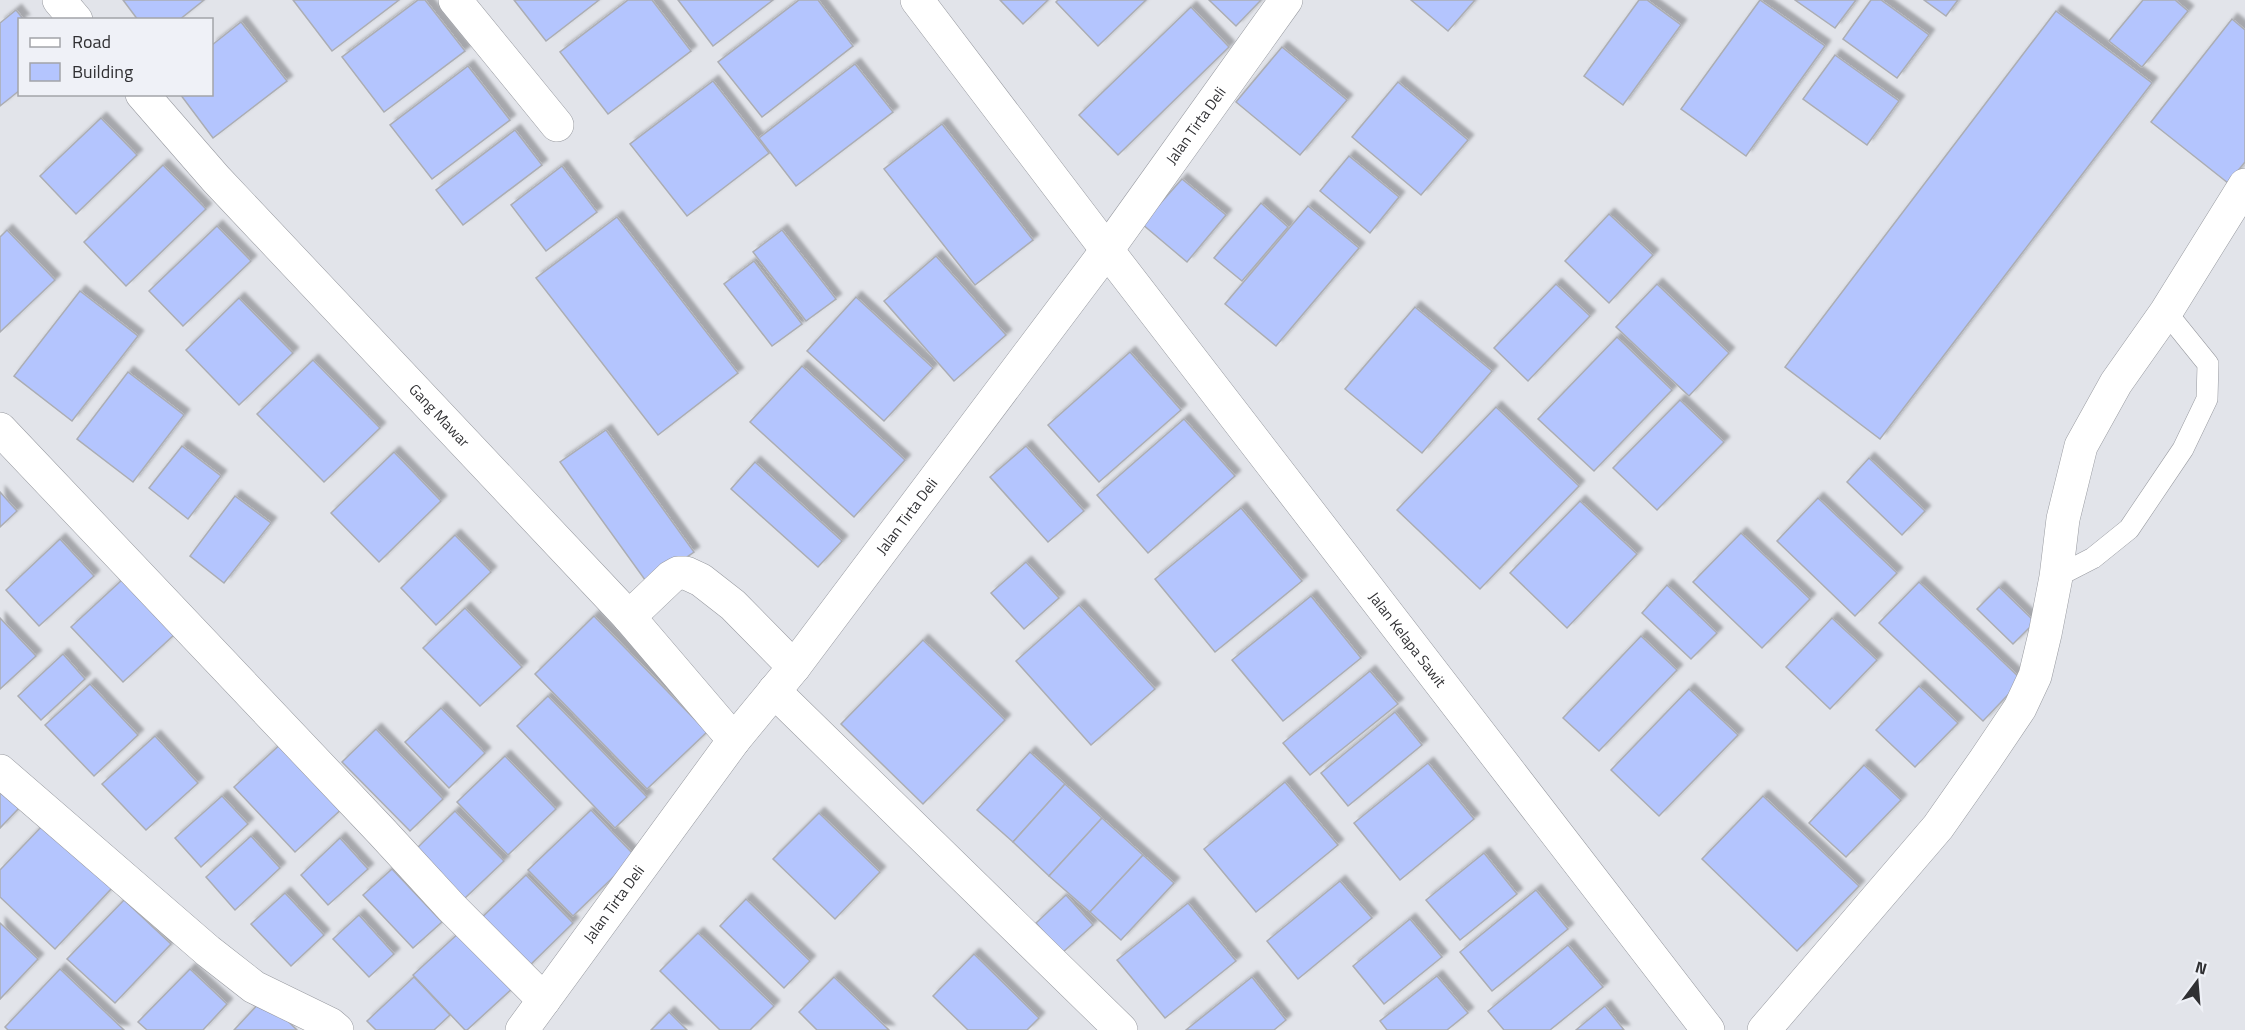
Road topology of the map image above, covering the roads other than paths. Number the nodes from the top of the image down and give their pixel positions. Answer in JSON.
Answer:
{"nodes":[{"id":1,"x":59,"y":0,"type":"edge"},
{"id":2,"x":456,"y":0,"type":"edge"},
{"id":3,"x":917,"y":0,"type":"edge"},
{"id":4,"x":1286,"y":0,"type":"edge"},
{"id":5,"x":74,"y":18,"type":"edge"},
{"id":6,"x":144,"y":96,"type":"edge"},
{"id":7,"x":557,"y":125,"type":"dead end"},
{"id":8,"x":2245,"y":185,"type":"edge"},
{"id":9,"x":1107,"y":250,"type":"junction"},
{"id":10,"x":2166,"y":312,"type":"junction"},
{"id":11,"x":0,"y":429,"type":"edge"},
{"id":12,"x":2056,"y":577,"type":"junction"},
{"id":13,"x":629,"y":618,"type":"junction"},
{"id":14,"x":784,"y":679,"type":"junction"},
{"id":15,"x":734,"y":740,"type":"junction"},
{"id":16,"x":0,"y":771,"type":"edge"},
{"id":17,"x":544,"y":1000,"type":"junction"},
{"id":18,"x":337,"y":1030,"type":"edge"},
{"id":19,"x":522,"y":1030,"type":"edge"},
{"id":20,"x":1121,"y":1030,"type":"edge"},
{"id":21,"x":1708,"y":1030,"type":"edge"},
{"id":22,"x":1764,"y":1030,"type":"edge"}],
"edges":[{"from":1,"to":5,"type":"street"},
{"from":2,"to":7,"type":"street"},
{"from":3,"to":9,"type":"street","name":"Jalan Kelapa Sawit"},
{"from":4,"to":9,"type":"street","name":"Jalan Tirta Deli"},
{"from":6,"to":13,"type":"street","name":"Gang Mawar"},
{"from":8,"to":10,"type":"street"},
{"from":9,"to":14,"type":"street","name":"Jalan Tirta Deli"},
{"from":9,"to":21,"type":"street","name":"Jalan Kelapa Sawit"},
{"from":10,"to":12,"type":"street"},
{"from":10,"to":12,"type":"lane"},
{"from":11,"to":17,"type":"street"},
{"from":12,"to":22,"type":"street"},
{"from":13,"to":14,"type":"street"},
{"from":13,"to":15,"type":"street","name":"Gang Mawar"},
{"from":14,"to":15,"type":"street","name":"Jalan Tirta Deli"},
{"from":14,"to":20,"type":"street"},
{"from":15,"to":17,"type":"street","name":"Jalan Tirta Deli"},
{"from":16,"to":18,"type":"street"},
{"from":17,"to":19,"type":"street","name":"Jalan Tirta Deli"}]}
